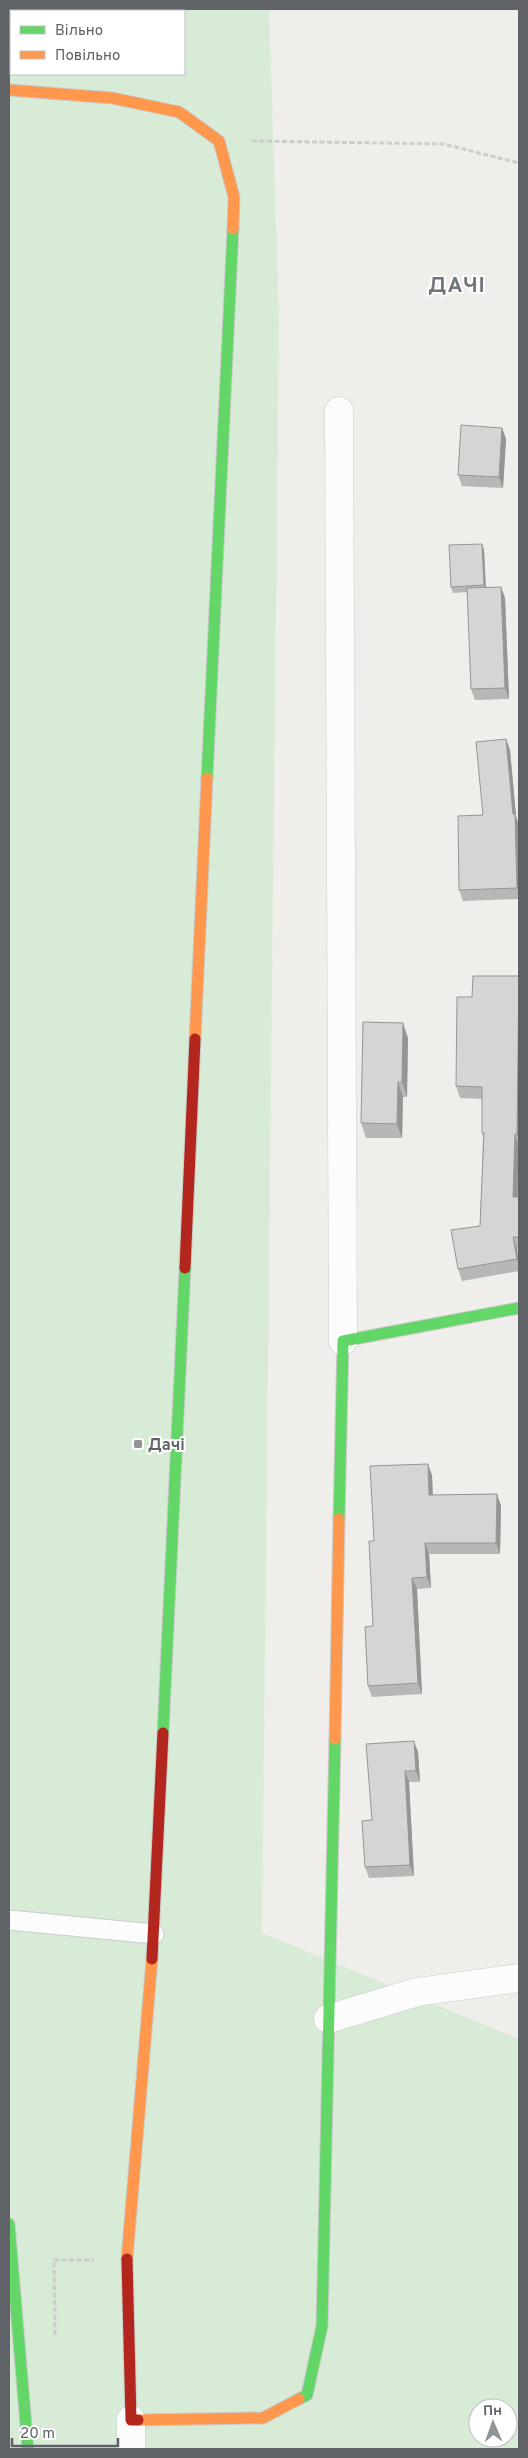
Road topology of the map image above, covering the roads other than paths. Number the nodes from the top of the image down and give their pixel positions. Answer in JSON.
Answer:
{"nodes":[{"id":1,"x":9,"y":90,"type":"edge"},
{"id":2,"x":339,"y":411,"type":"dead end"},
{"id":3,"x":519,"y":1308,"type":"edge"},
{"id":4,"x":343,"y":1341,"type":"junction"},
{"id":5,"x":9,"y":1920,"type":"edge"},
{"id":6,"x":154,"y":1934,"type":"junction"},
{"id":7,"x":519,"y":1978,"type":"edge"},
{"id":8,"x":328,"y":2019,"type":"junction"},
{"id":9,"x":9,"y":2224,"type":"edge"},
{"id":10,"x":131,"y":2420,"type":"junction"},
{"id":11,"x":28,"y":2449,"type":"edge"},
{"id":12,"x":130,"y":2449,"type":"edge"}],
"edges":[{"from":1,"to":6,"type":"main road"},
{"from":2,"to":4,"type":"street"},
{"from":3,"to":4,"type":"main road"},
{"from":4,"to":8,"type":"main road"},
{"from":5,"to":6,"type":"lane"},
{"from":6,"to":10,"type":"main road"},
{"from":7,"to":8,"type":"street"},
{"from":8,"to":10,"type":"main road"},
{"from":9,"to":11,"type":"main road"},
{"from":10,"to":12,"type":"street"}]}
